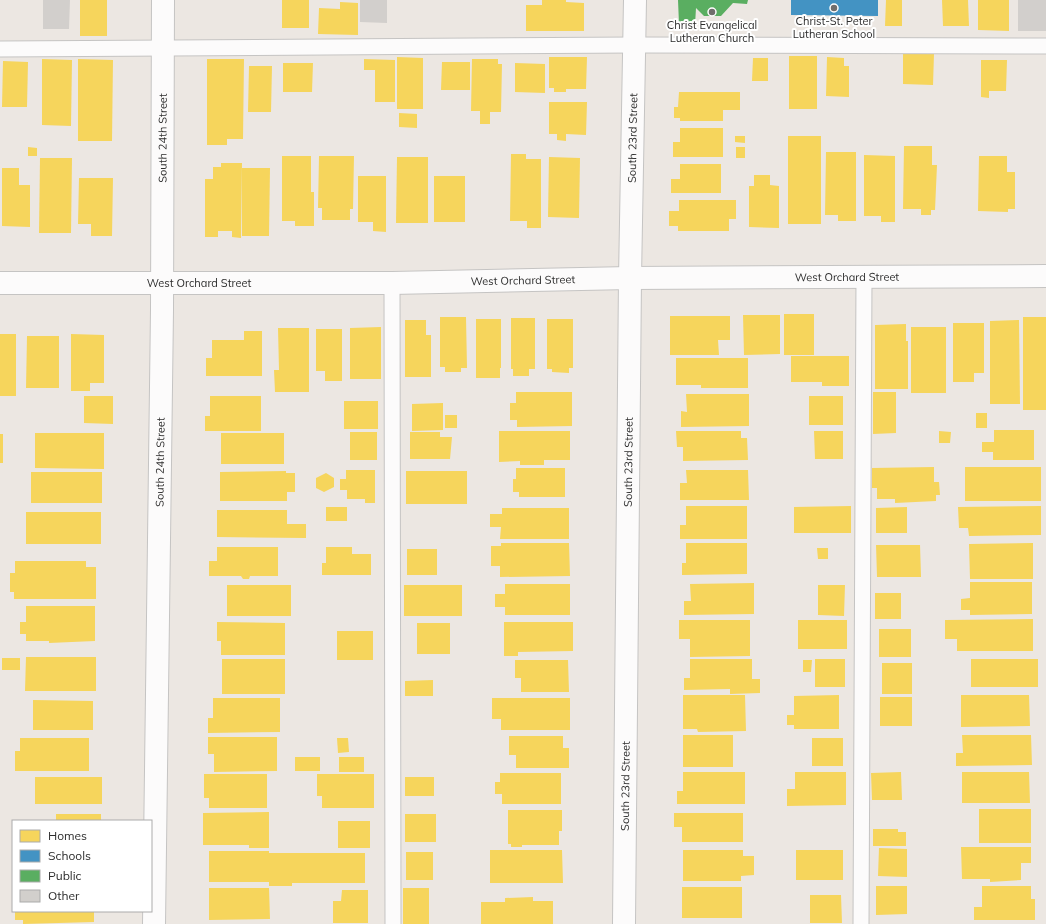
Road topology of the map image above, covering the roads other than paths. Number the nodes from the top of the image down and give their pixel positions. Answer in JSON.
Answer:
{"nodes":[{"id":1,"x":163,"y":0,"type":"edge"},
{"id":2,"x":635,"y":0,"type":"edge"},
{"id":3,"x":635,"y":45,"type":"junction"},
{"id":4,"x":1046,"y":46,"type":"edge"},
{"id":5,"x":163,"y":49,"type":"junction"},
{"id":6,"x":0,"y":50,"type":"edge"},
{"id":7,"x":1046,"y":276,"type":"edge"},
{"id":8,"x":864,"y":277,"type":"junction"},
{"id":9,"x":630,"y":278,"type":"junction"},
{"id":10,"x":0,"y":283,"type":"edge"},
{"id":11,"x":162,"y":283,"type":"junction"},
{"id":12,"x":392,"y":283,"type":"junction"},
{"id":13,"x":154,"y":924,"type":"edge"},
{"id":14,"x":393,"y":924,"type":"edge"},
{"id":15,"x":624,"y":924,"type":"edge"},
{"id":16,"x":861,"y":924,"type":"edge"}],
"edges":[{"from":1,"to":5,"type":"street","name":"South 24th Street"},
{"from":2,"to":3,"type":"street","name":"South 23rd Street"},
{"from":3,"to":4,"type":"lane"},
{"from":3,"to":5,"type":"lane"},
{"from":3,"to":9,"type":"street","name":"South 23rd Street"},
{"from":5,"to":6,"type":"lane"},
{"from":5,"to":11,"type":"street","name":"South 24th Street"},
{"from":7,"to":8,"type":"street","name":"West Orchard Street"},
{"from":8,"to":9,"type":"street","name":"West Orchard Street"},
{"from":8,"to":16,"type":"lane"},
{"from":9,"to":12,"type":"street","name":"West Orchard Street"},
{"from":9,"to":15,"type":"street","name":"South 23rd Street"},
{"from":10,"to":11,"type":"street","name":"West Orchard Street"},
{"from":11,"to":12,"type":"street","name":"West Orchard Street"},
{"from":11,"to":13,"type":"street","name":"South 24th Street"},
{"from":12,"to":14,"type":"lane"}]}
